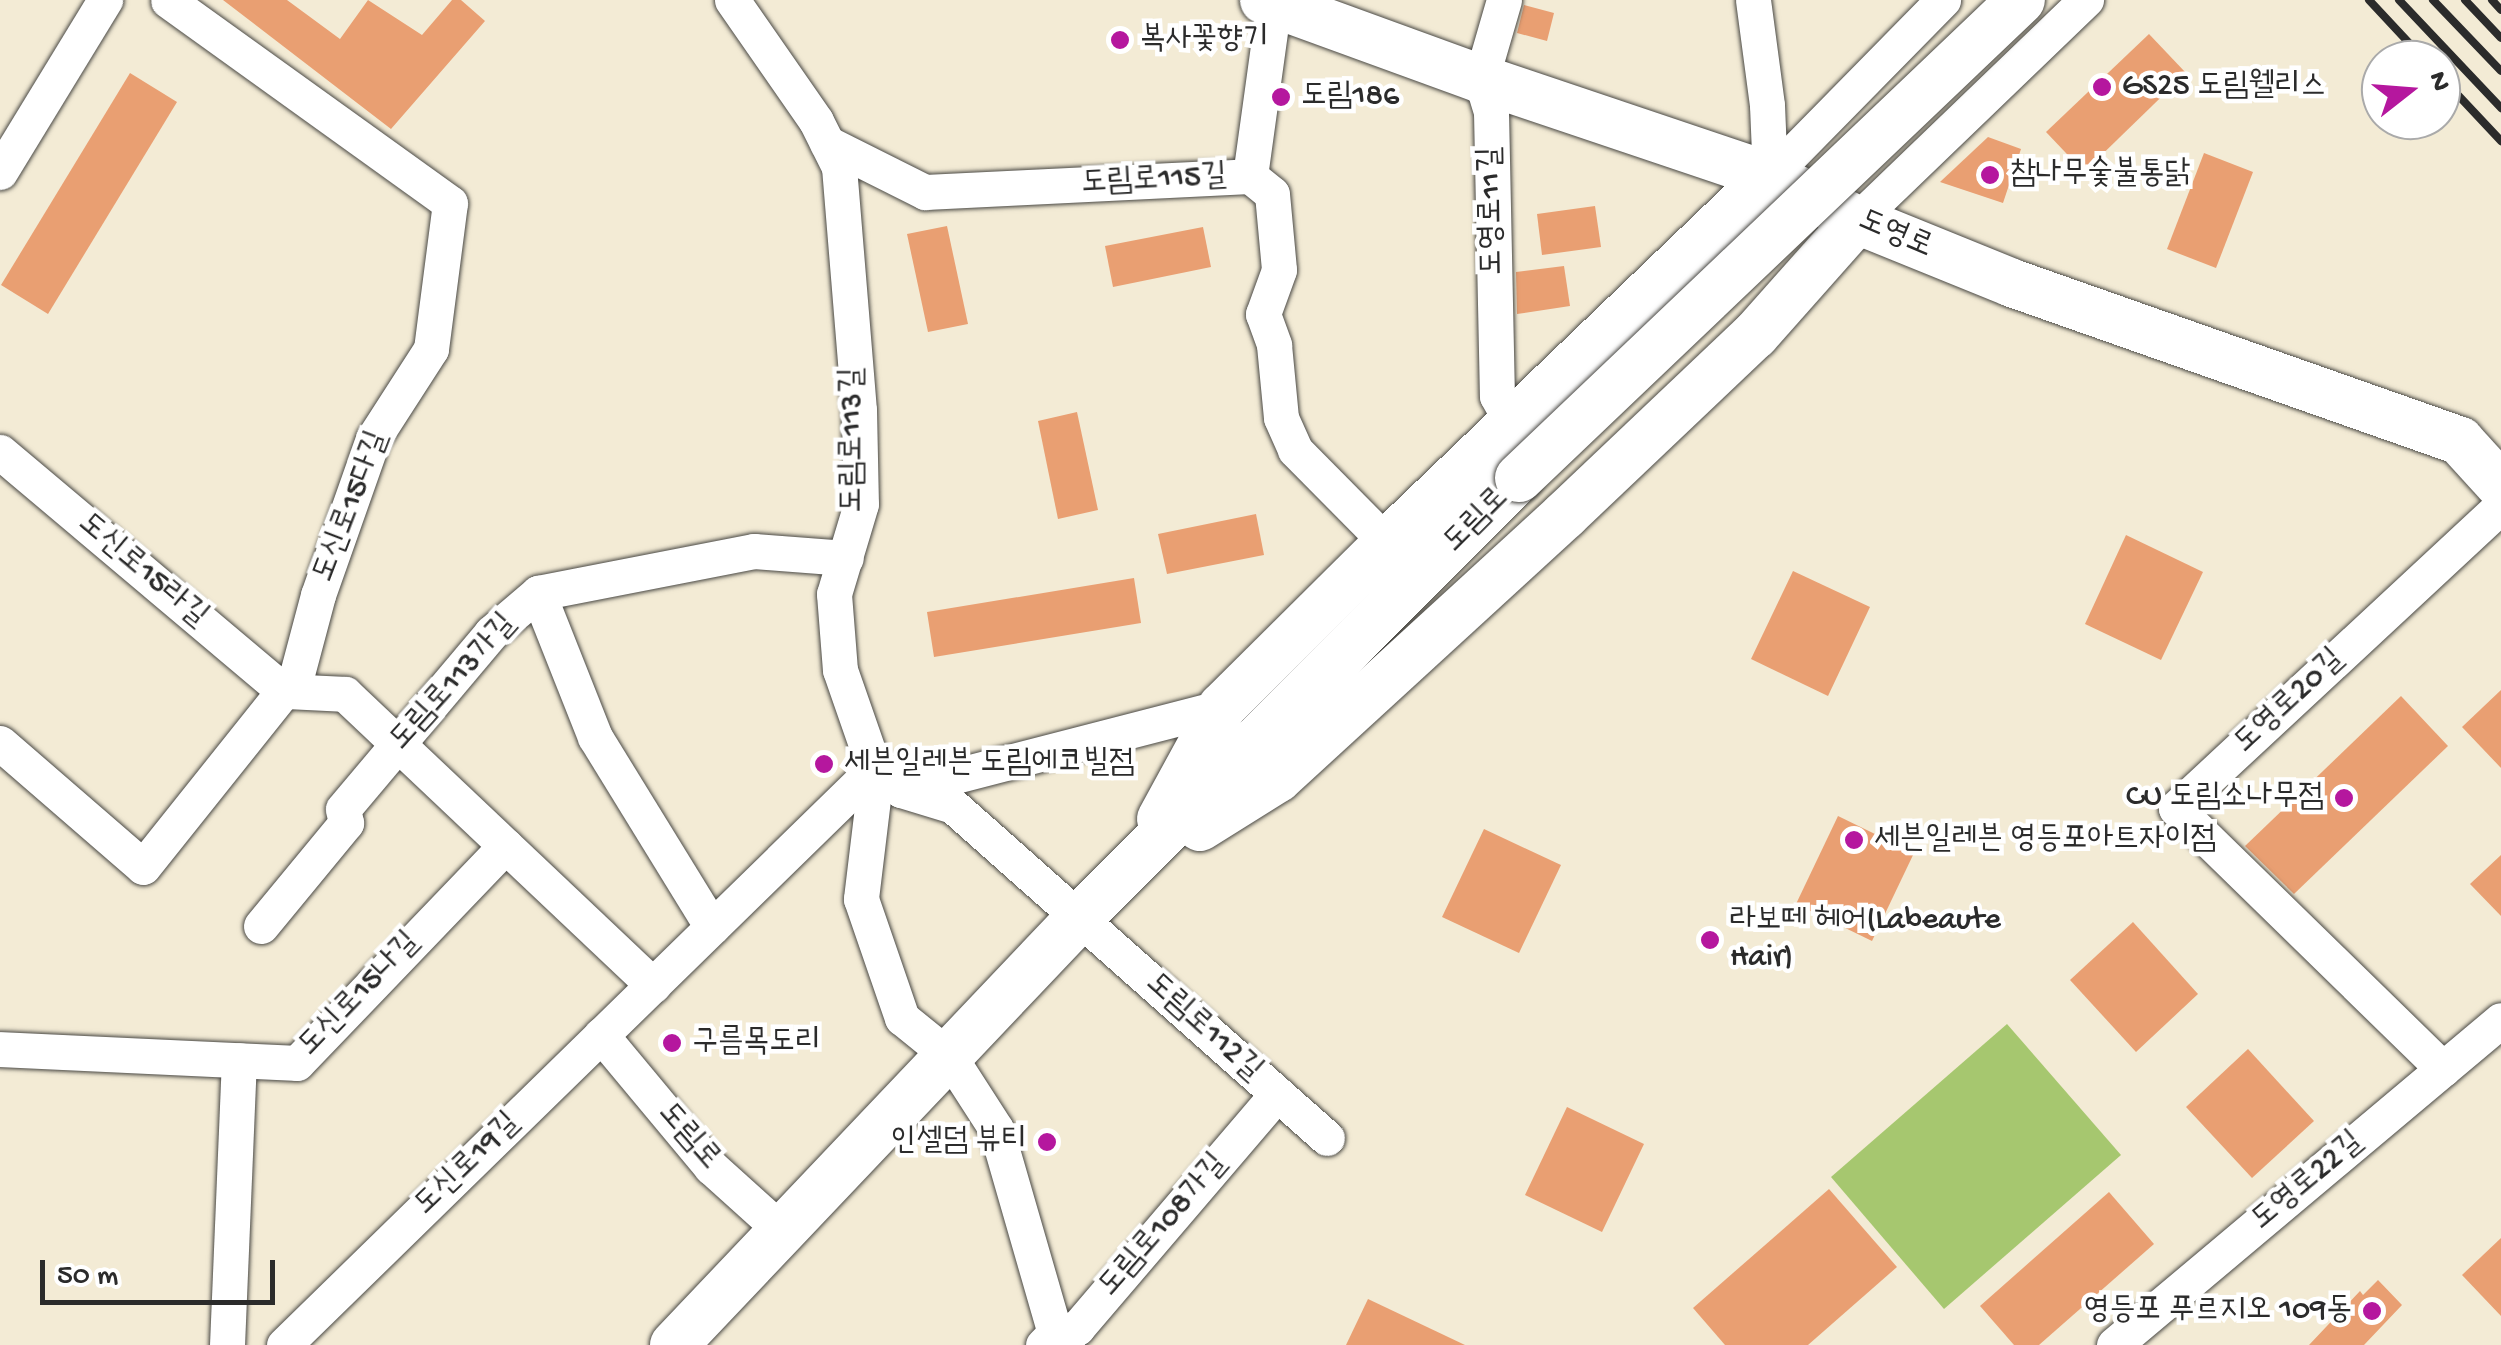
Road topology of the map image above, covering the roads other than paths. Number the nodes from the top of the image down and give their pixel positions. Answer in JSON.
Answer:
{"nodes":[{"id":1,"x":105,"y":0,"type":"edge"},
{"id":2,"x":168,"y":0,"type":"edge"},
{"id":3,"x":732,"y":0,"type":"edge"},
{"id":4,"x":1504,"y":0,"type":"edge"},
{"id":5,"x":1753,"y":0,"type":"edge"},
{"id":6,"x":1943,"y":0,"type":"edge"},
{"id":7,"x":2021,"y":0,"type":"edge"},
{"id":8,"x":2086,"y":0,"type":"edge"},
{"id":9,"x":1269,"y":2,"type":"edge"},
{"id":10,"x":1481,"y":79,"type":"junction"},
{"id":11,"x":827,"y":143,"type":"junction"},
{"id":12,"x":0,"y":172,"type":"edge"},
{"id":13,"x":1250,"y":176,"type":"junction"},
{"id":14,"x":1770,"y":176,"type":"junction"},
{"id":15,"x":1856,"y":220,"type":"junction"},
{"id":16,"x":1687,"y":255,"type":"junction"},
{"id":17,"x":1754,"y":335,"type":"junction"},
{"id":18,"x":1512,"y":423,"type":"junction"},
{"id":19,"x":0,"y":452,"type":"edge"},
{"id":20,"x":2501,"y":486,"type":"edge"},
{"id":21,"x":2501,"y":506,"type":"edge"},
{"id":22,"x":1386,"y":542,"type":"junction"},
{"id":23,"x":846,"y":558,"type":"junction"},
{"id":24,"x":538,"y":593,"type":"junction"},
{"id":25,"x":284,"y":691,"type":"junction"},
{"id":26,"x":1222,"y":707,"type":"junction"},
{"id":27,"x":0,"y":743,"type":"edge"},
{"id":28,"x":398,"y":744,"type":"junction"},
{"id":29,"x":889,"y":778,"type":"junction"},
{"id":30,"x":505,"y":846,"type":"junction"},
{"id":31,"x":1134,"y":868,"type":"junction"},
{"id":32,"x":1079,"y":918,"type":"junction"},
{"id":33,"x":261,"y":926,"type":"dead end"},
{"id":34,"x":712,"y":927,"type":"junction"},
{"id":35,"x":653,"y":985,"type":"junction"},
{"id":36,"x":2501,"y":1020,"type":"edge"},
{"id":37,"x":601,"y":1035,"type":"junction"},
{"id":38,"x":0,"y":1049,"type":"edge"},
{"id":39,"x":948,"y":1056,"type":"junction"},
{"id":40,"x":239,"y":1060,"type":"junction"},
{"id":41,"x":2443,"y":1068,"type":"junction"},
{"id":42,"x":1278,"y":1094,"type":"junction"},
{"id":43,"x":1327,"y":1138,"type":"dead end"},
{"id":44,"x":782,"y":1231,"type":"junction"},
{"id":45,"x":1055,"y":1341,"type":"edge"},
{"id":46,"x":228,"y":1345,"type":"edge"},
{"id":47,"x":284,"y":1345,"type":"edge"},
{"id":48,"x":674,"y":1345,"type":"edge"},
{"id":49,"x":2114,"y":1345,"type":"edge"}],
"edges":[{"from":1,"to":12,"type":"street"},
{"from":2,"to":25,"type":"street","name":"도신로15다길"},
{"from":3,"to":11,"type":"street","name":"도림로113길"},
{"from":4,"to":10,"type":"street","name":"도영로11길"},
{"from":5,"to":14,"type":"street"},
{"from":6,"to":14,"type":"street"},
{"from":7,"to":31,"type":"main road","name":"도림로","bridge":true},
{"from":8,"to":15,"type":"street"},
{"from":9,"to":10,"type":"main road","name":"도영로"},
{"from":9,"to":13,"type":"street","name":"도영로"},
{"from":10,"to":14,"type":"main road","name":"도영로"},
{"from":10,"to":18,"type":"street","name":"도영로11길"},
{"from":11,"to":13,"type":"street","name":"도림로115길"},
{"from":11,"to":23,"type":"street","name":"도림로113길"},
{"from":13,"to":22,"type":"street","name":"도림로115길"},
{"from":14,"to":15,"type":"main road","name":"도영로"},
{"from":14,"to":16,"type":"main road"},
{"from":15,"to":17,"type":"main road"},
{"from":15,"to":20,"type":"main road","name":"도영로"},
{"from":16,"to":17,"type":"main road"},
{"from":16,"to":18,"type":"main road"},
{"from":17,"to":31,"type":"main road"},
{"from":18,"to":22,"type":"main road"},
{"from":19,"to":25,"type":"street","name":"도신로15라길"},
{"from":21,"to":41,"type":"street","name":"도영로20길"},
{"from":22,"to":26,"type":"main road"},
{"from":23,"to":24,"type":"street","name":"도림로113가길"},
{"from":23,"to":29,"type":"street","name":"도림로113길"},
{"from":24,"to":28,"type":"street","name":"도림로113가길"},
{"from":24,"to":34,"type":"street"},
{"from":25,"to":27,"type":"street","name":"도신로15다길"},
{"from":25,"to":28,"type":"street"},
{"from":26,"to":29,"type":"street"},
{"from":26,"to":31,"type":"main road"},
{"from":28,"to":30,"type":"street"},
{"from":28,"to":33,"type":"street","name":"도림로113가길"},
{"from":29,"to":32,"type":"street"},
{"from":29,"to":34,"type":"street","name":"도신로19길"},
{"from":29,"to":39,"type":"street"},
{"from":30,"to":35,"type":"street"},
{"from":30,"to":40,"type":"street","name":"도신로15나길"},
{"from":31,"to":32,"type":"main road","name":"도림로"},
{"from":32,"to":39,"type":"main road","name":"도림로"},
{"from":32,"to":42,"type":"street","name":"도림로112길"},
{"from":34,"to":35,"type":"street","name":"도신로19길"},
{"from":35,"to":37,"type":"street","name":"도신로19길"},
{"from":36,"to":41,"type":"street","name":"도영로22길"},
{"from":37,"to":44,"type":"street","name":"도림로"},
{"from":37,"to":47,"type":"street","name":"도신로19길"},
{"from":38,"to":40,"type":"street","name":"도신로15나길"},
{"from":39,"to":44,"type":"main road","name":"도림로"},
{"from":39,"to":45,"type":"street"},
{"from":40,"to":46,"type":"street"},
{"from":41,"to":49,"type":"street","name":"도영로22길"},
{"from":42,"to":43,"type":"street","name":"도림로112길"},
{"from":42,"to":45,"type":"street","name":"도림로108가길"},
{"from":44,"to":48,"type":"main road","name":"도림로"}]}
